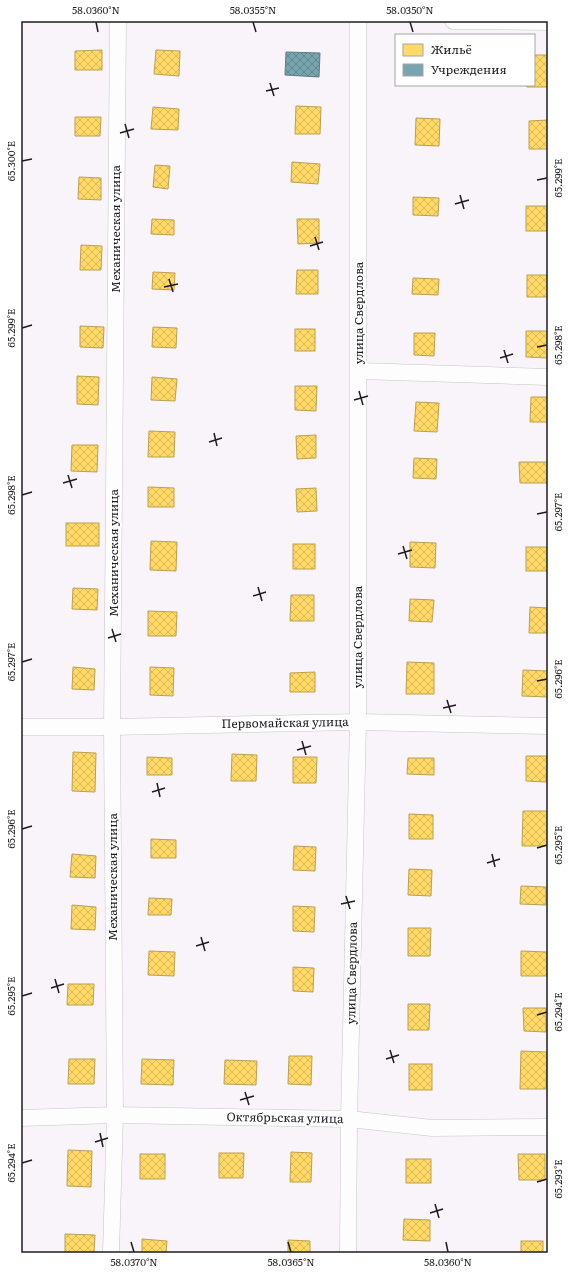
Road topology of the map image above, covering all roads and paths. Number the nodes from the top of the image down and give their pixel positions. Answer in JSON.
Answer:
{"nodes":[{"id":1,"x":118,"y":21,"type":"edge"},
{"id":2,"x":358,"y":21,"type":"edge"},
{"id":3,"x":452,"y":21,"type":"edge"},
{"id":4,"x":548,"y":22,"type":"edge"},
{"id":5,"x":359,"y":371,"type":"junction"},
{"id":6,"x":548,"y":377,"type":"edge"},
{"id":7,"x":358,"y":722,"type":"junction"},
{"id":8,"x":112,"y":726,"type":"junction"},
{"id":9,"x":548,"y":726,"type":"edge"},
{"id":10,"x":21,"y":727,"type":"edge"},
{"id":11,"x":115,"y":1116,"type":"junction"},
{"id":12,"x":21,"y":1118,"type":"edge"},
{"id":13,"x":349,"y":1119,"type":"junction"},
{"id":14,"x":548,"y":1127,"type":"edge"},
{"id":15,"x":111,"y":1253,"type":"edge"},
{"id":16,"x":348,"y":1253,"type":"edge"}],
"edges":[{"from":1,"to":8,"type":"street","name":"Механическая улица"},
{"from":2,"to":5,"type":"street","name":"улица Свердлова"},
{"from":3,"to":4,"type":"street"},
{"from":5,"to":6,"type":"street"},
{"from":5,"to":7,"type":"street","name":"улица Свердлова"},
{"from":7,"to":8,"type":"street","name":"Первомайская улица"},
{"from":7,"to":9,"type":"street","name":"Первомайская улица"},
{"from":7,"to":13,"type":"street","name":"улица Свердлова"},
{"from":8,"to":10,"type":"street","name":"Первомайская улица"},
{"from":8,"to":11,"type":"street","name":"Механическая улица"},
{"from":11,"to":12,"type":"street","name":"Октябрьская улица"},
{"from":11,"to":13,"type":"street","name":"Октябрьская улица"},
{"from":11,"to":15,"type":"street","name":"Механическая улица"},
{"from":13,"to":14,"type":"street","name":"Октябрьская улица"},
{"from":13,"to":16,"type":"street","name":"улица Свердлова"}]}
